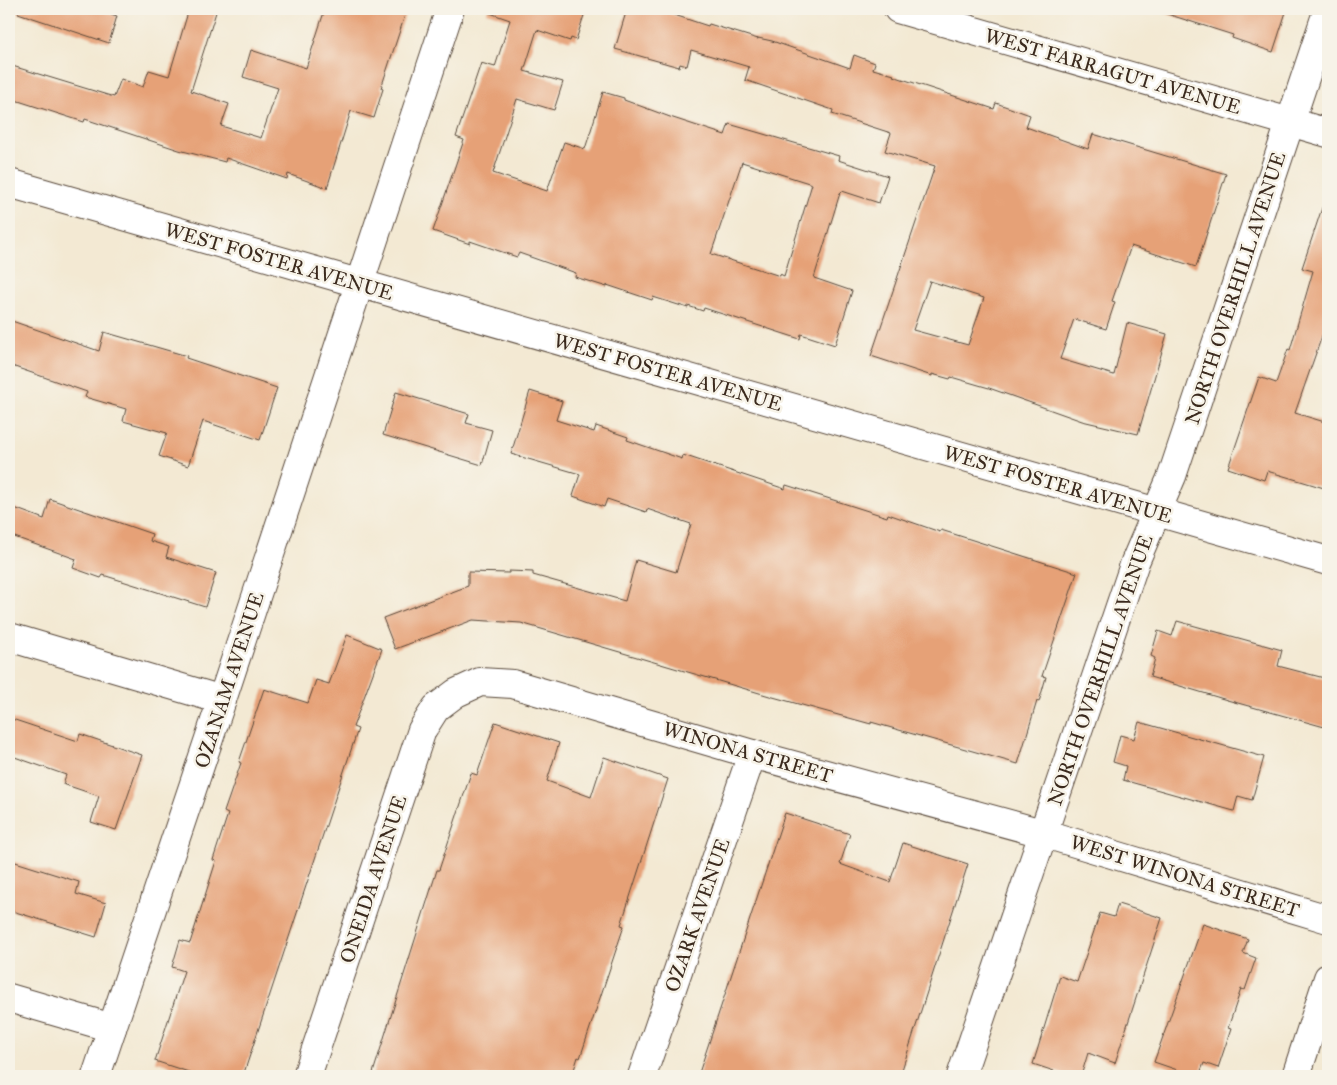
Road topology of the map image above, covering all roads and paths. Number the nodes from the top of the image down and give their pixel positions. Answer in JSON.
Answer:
{"nodes":[{"id":1,"x":450,"y":9,"type":"edge"},
{"id":2,"x":898,"y":9,"type":"edge"},
{"id":3,"x":1328,"y":9,"type":"edge"},
{"id":4,"x":1290,"y":121,"type":"junction"},
{"id":5,"x":1328,"y":133,"type":"edge"},
{"id":6,"x":9,"y":183,"type":"edge"},
{"id":7,"x":360,"y":284,"type":"junction"},
{"id":8,"x":1156,"y":512,"type":"junction"},
{"id":9,"x":1328,"y":561,"type":"edge"},
{"id":10,"x":9,"y":637,"type":"edge"},
{"id":11,"x":456,"y":693,"type":"joint"},
{"id":12,"x":222,"y":700,"type":"junction"},
{"id":13,"x":752,"y":754,"type":"junction"},
{"id":14,"x":1042,"y":833,"type":"junction"},
{"id":15,"x":1328,"y":919,"type":"edge"},
{"id":16,"x":1328,"y":978,"type":"edge"},
{"id":17,"x":9,"y":998,"type":"edge"},
{"id":18,"x":112,"y":1028,"type":"junction"},
{"id":19,"x":96,"y":1076,"type":"edge"},
{"id":20,"x":307,"y":1076,"type":"edge"},
{"id":21,"x":642,"y":1076,"type":"edge"},
{"id":22,"x":961,"y":1076,"type":"edge"},
{"id":23,"x":1296,"y":1076,"type":"edge"}],
"edges":[{"from":1,"to":7,"type":"street","name":"OZANAM AVENUE"},
{"from":2,"to":4,"type":"street","name":"WEST FARRAGUT AVENUE"},
{"from":3,"to":4,"type":"street","name":"NORTH OVERHILL AVENUE"},
{"from":4,"to":5,"type":"street","name":"WEST FARRAGUT AVENUE"},
{"from":4,"to":8,"type":"street","name":"NORTH OVERHILL AVENUE"},
{"from":6,"to":7,"type":"street","name":"WEST FOSTER AVENUE"},
{"from":7,"to":8,"type":"street","name":"WEST FOSTER AVENUE"},
{"from":7,"to":12,"type":"street","name":"OZANAM AVENUE"},
{"from":8,"to":9,"type":"street","name":"WEST FOSTER AVENUE"},
{"from":8,"to":14,"type":"street","name":"NORTH OVERHILL AVENUE"},
{"from":10,"to":12,"type":"street"},
{"from":11,"to":13,"type":"street","name":"WINONA STREET"},
{"from":11,"to":20,"type":"street","name":"ONEIDA AVENUE"},
{"from":12,"to":18,"type":"street","name":"OZANAM AVENUE"},
{"from":13,"to":14,"type":"street","name":"WINONA STREET"},
{"from":13,"to":21,"type":"street","name":"OZARK AVENUE"},
{"from":14,"to":15,"type":"street","name":"WEST WINONA STREET"},
{"from":14,"to":22,"type":"street","name":"NORTH OVERHILL AVENUE"},
{"from":16,"to":23,"type":"street"},
{"from":17,"to":18,"type":"street"},
{"from":18,"to":19,"type":"street","name":"OZANAM AVENUE"}]}
